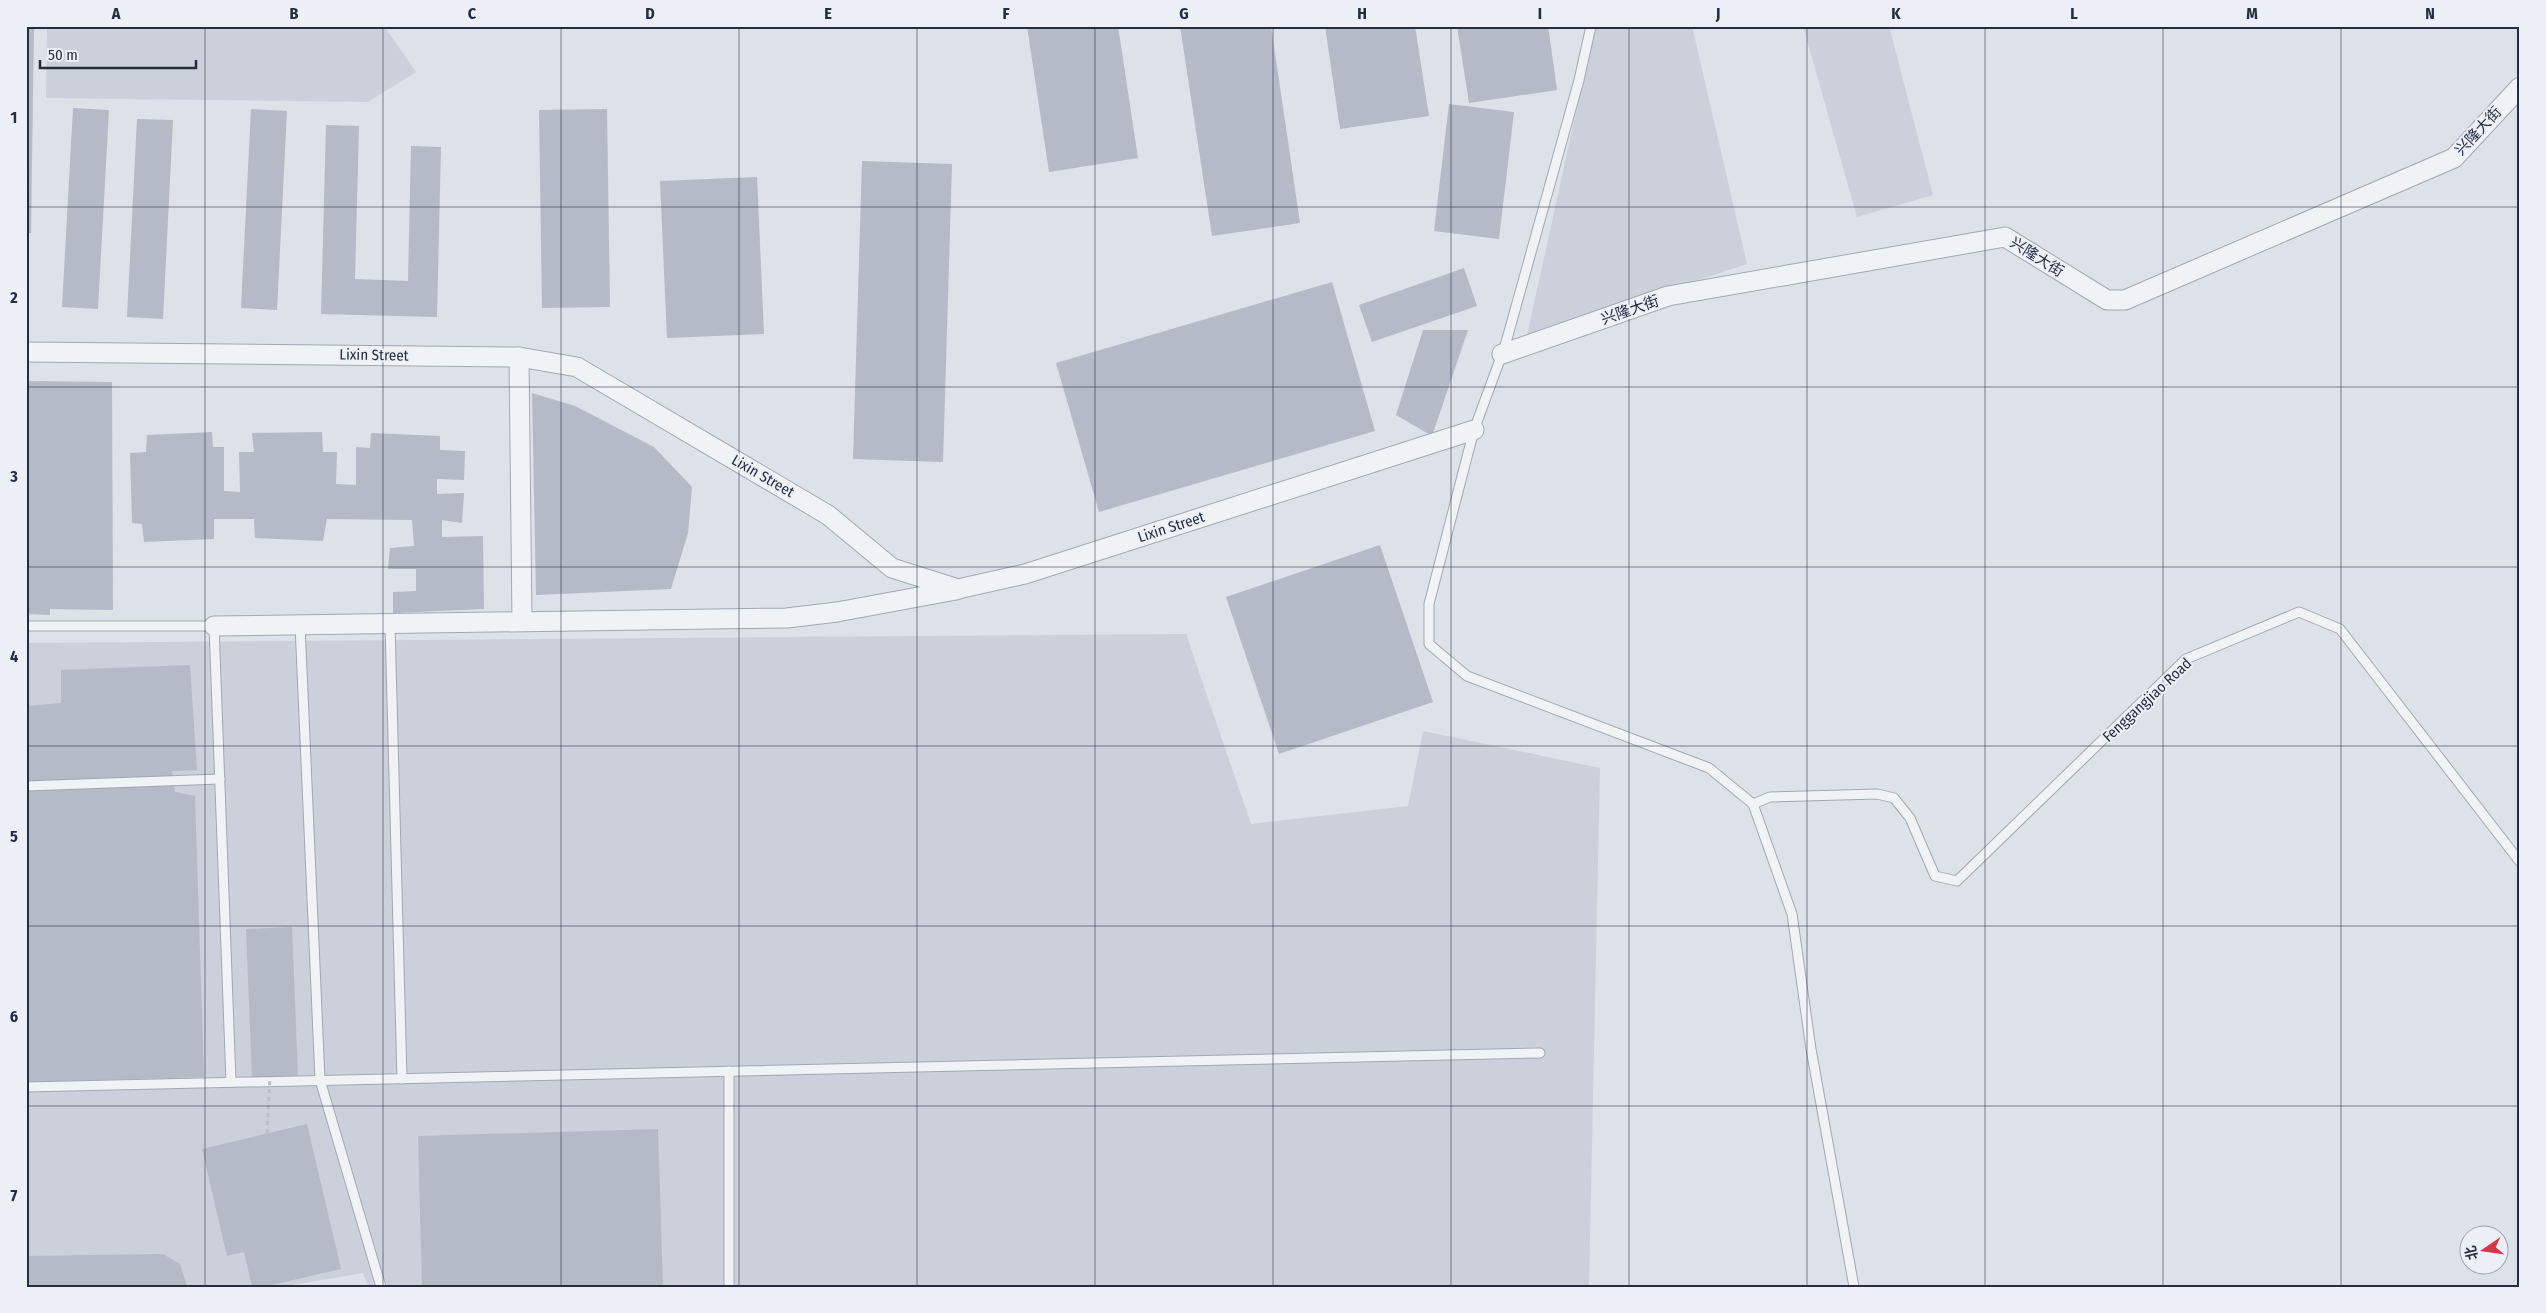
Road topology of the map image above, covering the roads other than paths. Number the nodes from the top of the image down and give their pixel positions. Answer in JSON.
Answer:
{"nodes":[{"id":1,"x":1591,"y":26,"type":"edge"},
{"id":2,"x":2520,"y":87,"type":"edge"},
{"id":3,"x":26,"y":352,"type":"edge"},
{"id":4,"x":1502,"y":354,"type":"junction"},
{"id":5,"x":519,"y":357,"type":"junction"},
{"id":6,"x":1474,"y":430,"type":"junction"},
{"id":7,"x":958,"y":589,"type":"junction"},
{"id":8,"x":522,"y":621,"type":"junction"},
{"id":9,"x":390,"y":624,"type":"junction"},
{"id":10,"x":300,"y":625,"type":"junction"},
{"id":11,"x":26,"y":626,"type":"edge"},
{"id":12,"x":214,"y":626,"type":"junction"},
{"id":13,"x":220,"y":779,"type":"junction"},
{"id":14,"x":26,"y":786,"type":"edge"},
{"id":15,"x":1753,"y":804,"type":"junction"},
{"id":16,"x":2520,"y":862,"type":"edge"},
{"id":17,"x":1540,"y":1053,"type":"dead end"},
{"id":18,"x":729,"y":1071,"type":"junction"},
{"id":19,"x":402,"y":1079,"type":"junction"},
{"id":20,"x":320,"y":1080,"type":"junction"},
{"id":21,"x":231,"y":1082,"type":"junction"},
{"id":22,"x":26,"y":1087,"type":"edge"},
{"id":23,"x":381,"y":1287,"type":"edge"},
{"id":24,"x":729,"y":1287,"type":"edge"},
{"id":25,"x":1854,"y":1287,"type":"edge"}],
"edges":[{"from":1,"to":4,"type":"lane"},
{"from":2,"to":4,"type":"street","name":"兴隆大街"},
{"from":3,"to":5,"type":"street","name":"Lixin Street"},
{"from":4,"to":6,"type":"lane"},
{"from":5,"to":7,"type":"street","name":"Lixin Street"},
{"from":5,"to":8,"type":"street"},
{"from":6,"to":7,"type":"street","name":"Lixin Street"},
{"from":6,"to":15,"type":"lane"},
{"from":7,"to":8,"type":"street"},
{"from":8,"to":9,"type":"street"},
{"from":9,"to":10,"type":"street"},
{"from":9,"to":19,"type":"lane"},
{"from":10,"to":12,"type":"street"},
{"from":10,"to":20,"type":"lane"},
{"from":11,"to":12,"type":"lane"},
{"from":12,"to":13,"type":"lane"},
{"from":13,"to":14,"type":"lane"},
{"from":13,"to":21,"type":"lane"},
{"from":15,"to":16,"type":"lane","name":"Fenggangjiao Road"},
{"from":15,"to":25,"type":"lane"},
{"from":17,"to":18,"type":"lane"},
{"from":18,"to":19,"type":"lane"},
{"from":18,"to":24,"type":"lane"},
{"from":19,"to":20,"type":"lane"},
{"from":20,"to":21,"type":"lane"},
{"from":20,"to":23,"type":"lane"},
{"from":21,"to":22,"type":"lane"}]}
